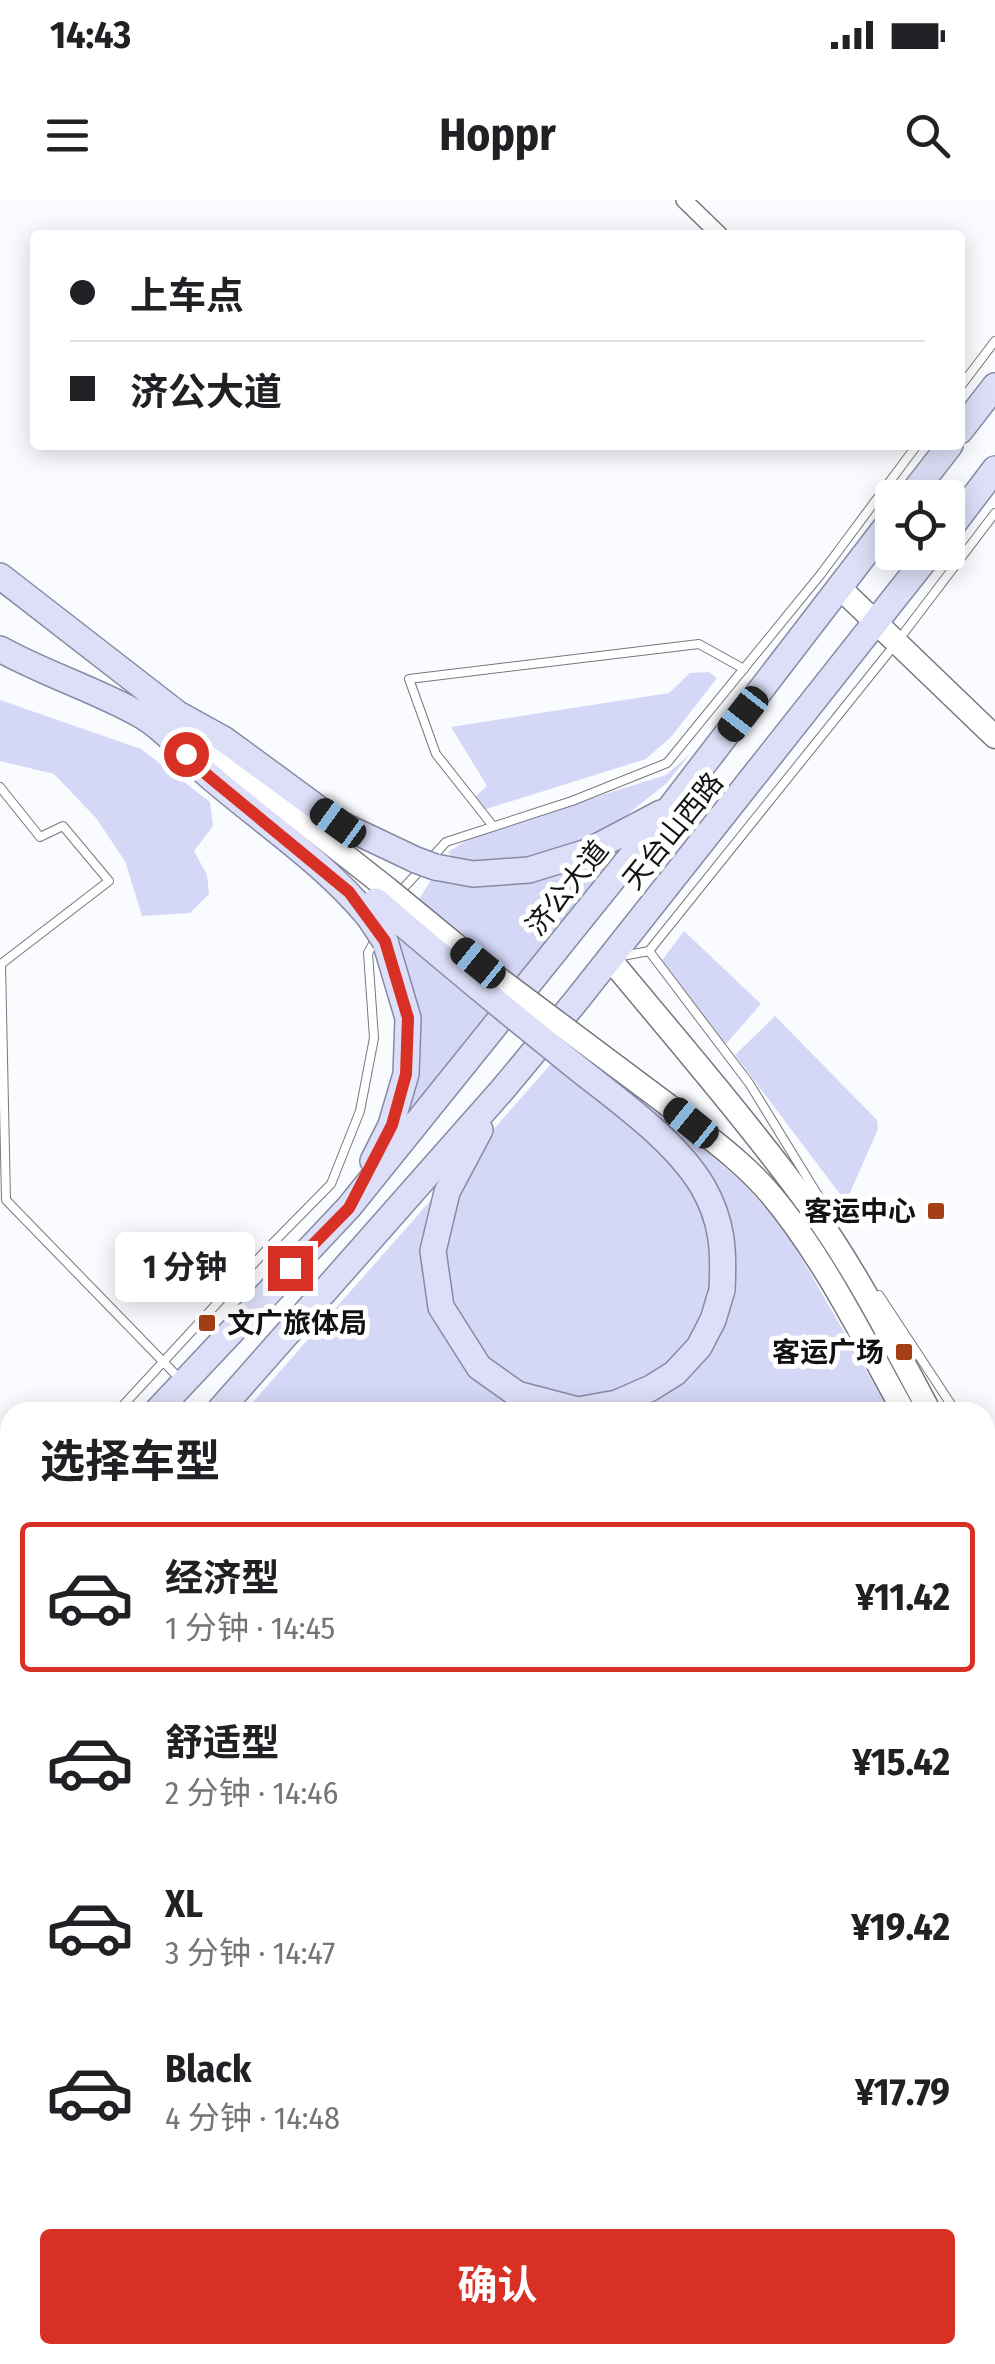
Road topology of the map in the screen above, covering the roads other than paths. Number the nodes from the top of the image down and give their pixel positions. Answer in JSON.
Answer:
{"nodes":[{"id":1,"x":684,"y":200,"type":"edge"},
{"id":2,"x":715,"y":230,"type":"edge"},
{"id":3,"x":995,"y":342,"type":"edge"},
{"id":4,"x":965,"y":381,"type":"edge"},
{"id":5,"x":995,"y":386,"type":"edge"},
{"id":6,"x":965,"y":425,"type":"edge"},
{"id":7,"x":913,"y":450,"type":"edge"},
{"id":8,"x":946,"y":450,"type":"edge"},
{"id":9,"x":995,"y":469,"type":"edge"},
{"id":10,"x":923,"y":480,"type":"edge"},
{"id":11,"x":965,"y":509,"type":"edge"},
{"id":12,"x":995,"y":514,"type":"edge"},
{"id":13,"x":875,"y":542,"type":"edge"},
{"id":14,"x":918,"y":570,"type":"edge"},
{"id":15,"x":0,"y":576,"type":"edge"},
{"id":16,"x":840,"y":588,"type":"junction"},
{"id":17,"x":878,"y":624,"type":"junction"},
{"id":18,"x":897,"y":642,"type":"junction"},
{"id":19,"x":0,"y":648,"type":"edge"},
{"id":20,"x":744,"y":668,"type":"junction"},
{"id":21,"x":172,"y":724,"type":"junction"},
{"id":22,"x":995,"y":737,"type":"edge"},
{"id":23,"x":0,"y":787,"type":"edge"},
{"id":24,"x":670,"y":808,"type":"junction"},
{"id":25,"x":493,"y":826,"type":"junction"},
{"id":26,"x":378,"y":902,"type":"junction"},
{"id":27,"x":648,"y":951,"type":"junction"},
{"id":28,"x":610,"y":959,"type":"junction"},
{"id":29,"x":503,"y":1089,"type":"junction"},
{"id":30,"x":349,"y":1208,"type":"junction"},
{"id":31,"x":866,"y":1274,"type":"dead end"},
{"id":32,"x":876,"y":1290,"type":"dead end"},
{"id":33,"x":163,"y":1363,"type":"junction"},
{"id":34,"x":184,"y":1383,"type":"junction"},
{"id":35,"x":126,"y":1402,"type":"edge"},
{"id":36,"x":166,"y":1402,"type":"edge"},
{"id":37,"x":204,"y":1402,"type":"edge"},
{"id":38,"x":224,"y":1402,"type":"edge"},
{"id":39,"x":548,"y":1402,"type":"edge"},
{"id":40,"x":619,"y":1402,"type":"edge"},
{"id":41,"x":898,"y":1402,"type":"edge"},
{"id":42,"x":925,"y":1402,"type":"edge"},
{"id":43,"x":949,"y":1402,"type":"edge"}],
"edges":[{"from":1,"to":2,"type":"street"},
{"from":3,"to":4,"type":"lane"},
{"from":5,"to":6,"type":"main road"},
{"from":7,"to":20,"type":"lane"},
{"from":8,"to":10,"type":"main road"},
{"from":9,"to":11,"type":"main road"},
{"from":12,"to":18,"type":"lane"},
{"from":13,"to":16,"type":"main road","name":"天台山西路"},
{"from":14,"to":17,"type":"main road","name":"天台山西路"},
{"from":15,"to":21,"type":"main road"},
{"from":16,"to":17,"type":"main road"},
{"from":16,"to":24,"type":"main road","name":"天台山西路"},
{"from":17,"to":18,"type":"main road"},
{"from":17,"to":28,"type":"main road","name":"天台山西路"},
{"from":18,"to":22,"type":"main road"},
{"from":18,"to":27,"type":"lane"},
{"from":19,"to":21,"type":"main road"},
{"from":20,"to":25,"type":"lane"},
{"from":20,"to":25,"type":"lane"},
{"from":21,"to":24,"type":"main road"},
{"from":21,"to":26,"type":"main road"},
{"from":21,"to":26,"type":"main road"},
{"from":23,"to":33,"type":"lane"},
{"from":24,"to":30,"type":"main road","name":"济公大道"},
{"from":25,"to":33,"type":"lane"},
{"from":26,"to":30,"type":"main road","bridge":true},
{"from":26,"to":40,"type":"main road","bridge":true},
{"from":26,"to":41,"type":"main road","bridge":true},
{"from":27,"to":28,"type":"lane"},
{"from":27,"to":31,"type":"lane"},
{"from":28,"to":29,"type":"main road"},
{"from":28,"to":42,"type":"main road"},
{"from":29,"to":38,"type":"main road"},
{"from":29,"to":39,"type":"main road","bridge":true},
{"from":30,"to":34,"type":"main road","name":"济公大道"},
{"from":32,"to":43,"type":"lane"},
{"from":33,"to":34,"type":"lane"},
{"from":33,"to":35,"type":"lane"},
{"from":34,"to":36,"type":"main road","name":"济公大道"},
{"from":34,"to":37,"type":"main road"}]}
